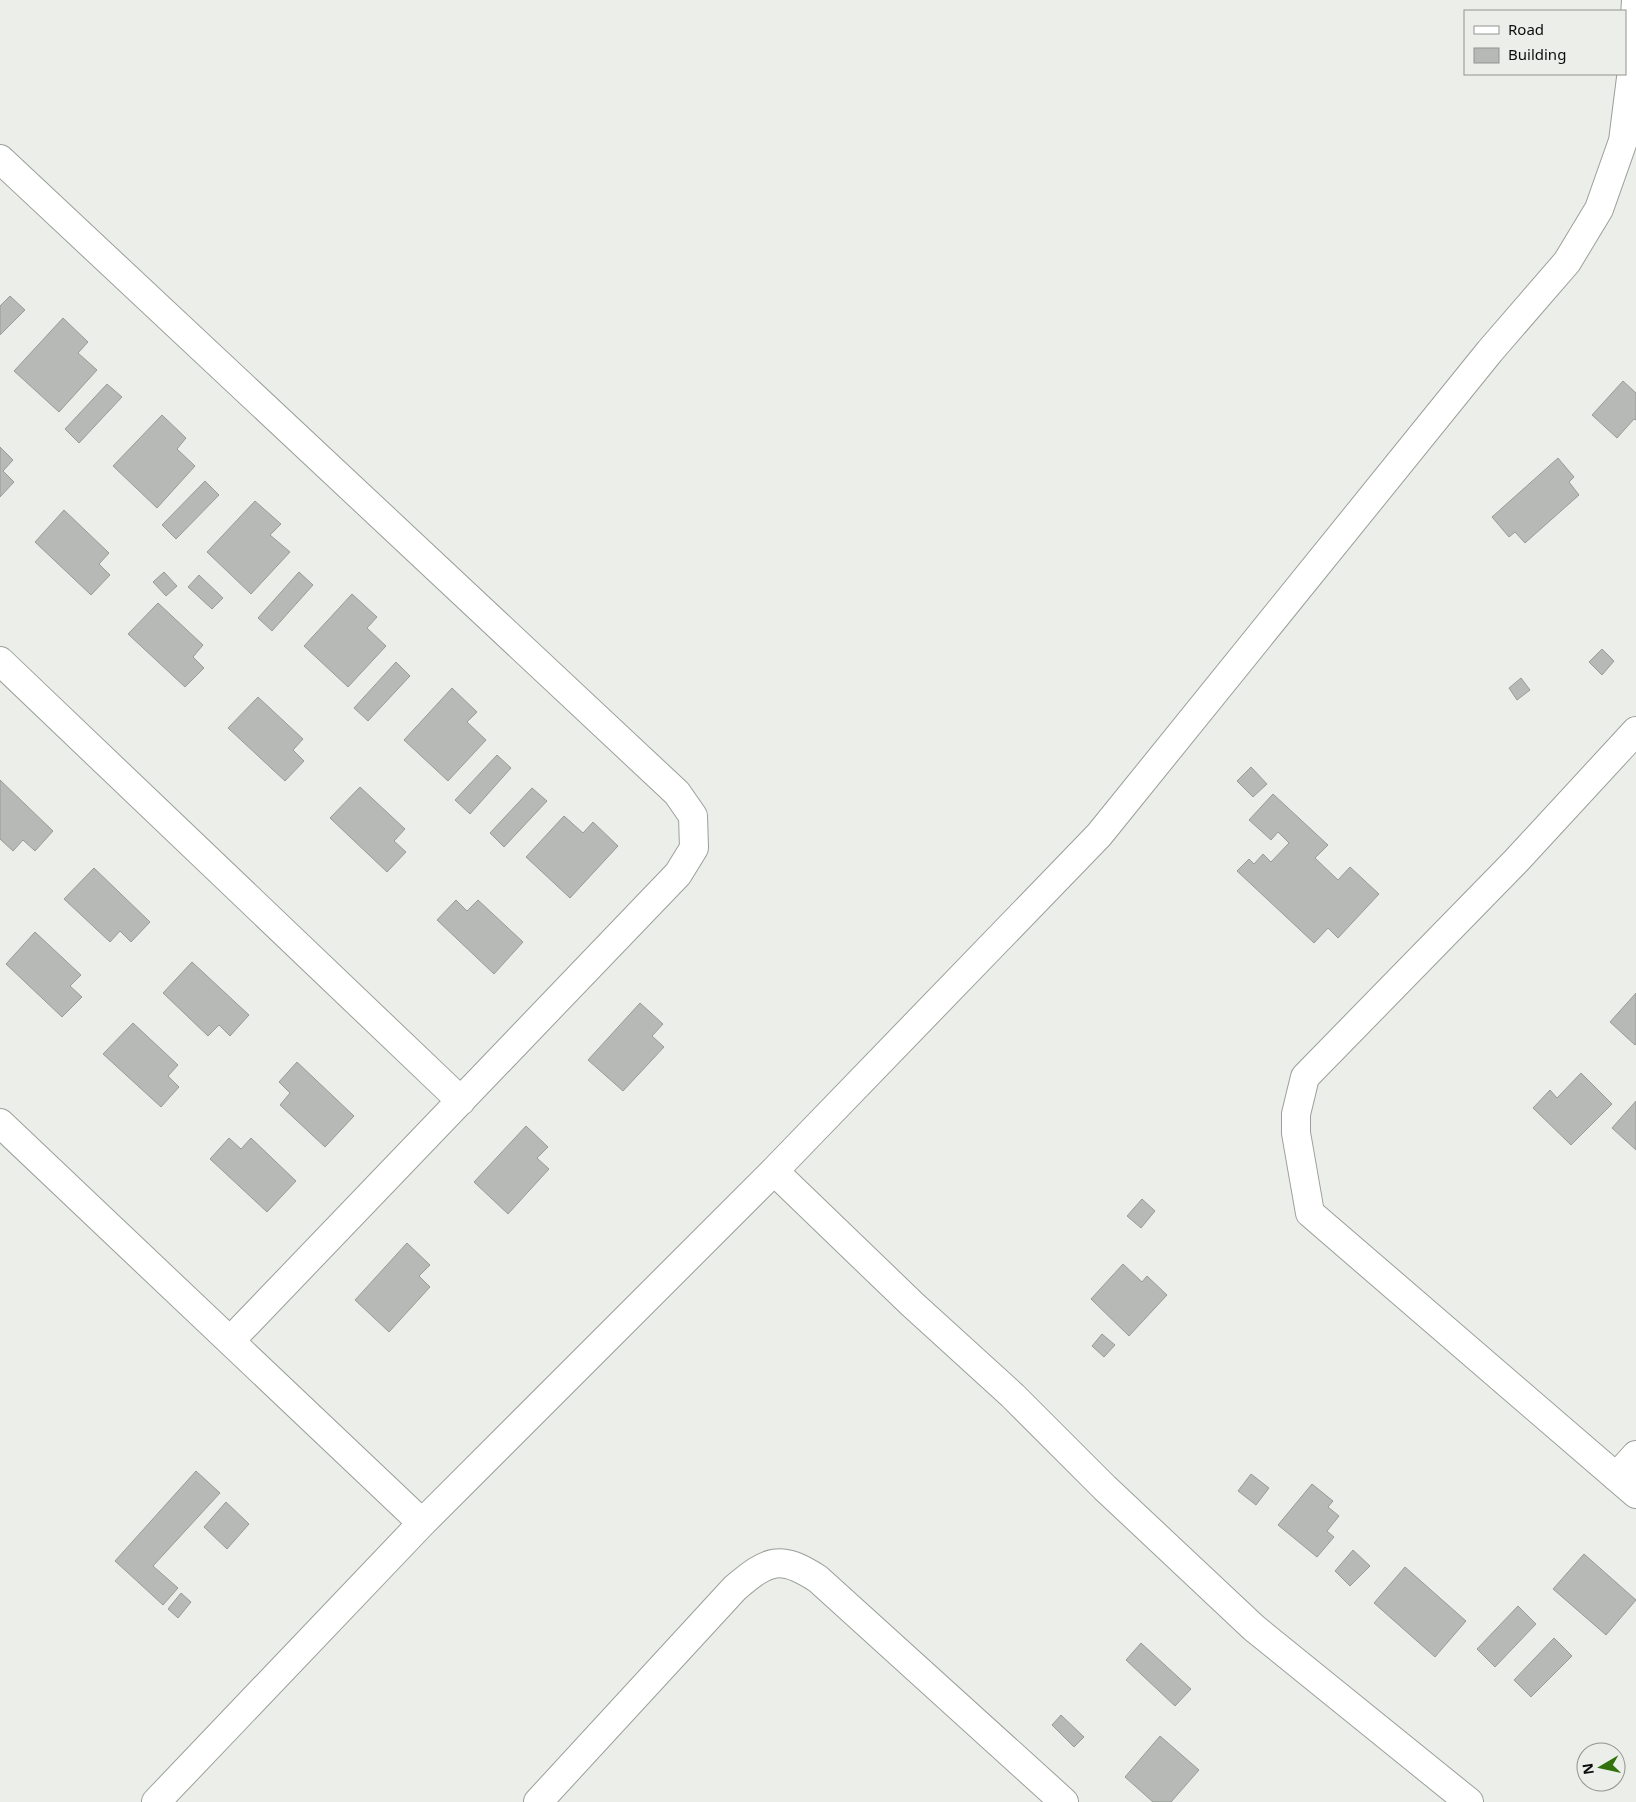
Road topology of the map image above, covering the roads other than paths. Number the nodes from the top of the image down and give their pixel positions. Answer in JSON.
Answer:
{"nodes":[{"id":1,"x":1636,"y":0,"type":"edge"},
{"id":2,"x":0,"y":159,"type":"edge"},
{"id":3,"x":0,"y":661,"type":"edge"},
{"id":4,"x":1636,"y":731,"type":"edge"},
{"id":5,"x":461,"y":1101,"type":"junction"},
{"id":6,"x":0,"y":1123,"type":"edge"},
{"id":7,"x":774,"y":1171,"type":"junction"},
{"id":8,"x":230,"y":1342,"type":"junction"},
{"id":9,"x":1636,"y":1455,"type":"edge"},
{"id":10,"x":1626,"y":1485,"type":"edge"},
{"id":11,"x":422,"y":1523,"type":"junction"},
{"id":12,"x":1061,"y":1801,"type":"edge"},
{"id":13,"x":156,"y":1802,"type":"edge"},
{"id":14,"x":538,"y":1802,"type":"edge"},
{"id":15,"x":1469,"y":1802,"type":"edge"}],
"edges":[{"from":1,"to":7,"type":"street"},
{"from":2,"to":5,"type":"street"},
{"from":3,"to":5,"type":"street"},
{"from":4,"to":10,"type":"street"},
{"from":5,"to":8,"type":"street"},
{"from":6,"to":8,"type":"street"},
{"from":7,"to":11,"type":"street"},
{"from":7,"to":15,"type":"street"},
{"from":8,"to":11,"type":"street"},
{"from":9,"to":10,"type":"street"},
{"from":11,"to":13,"type":"street"},
{"from":12,"to":14,"type":"street"}]}
